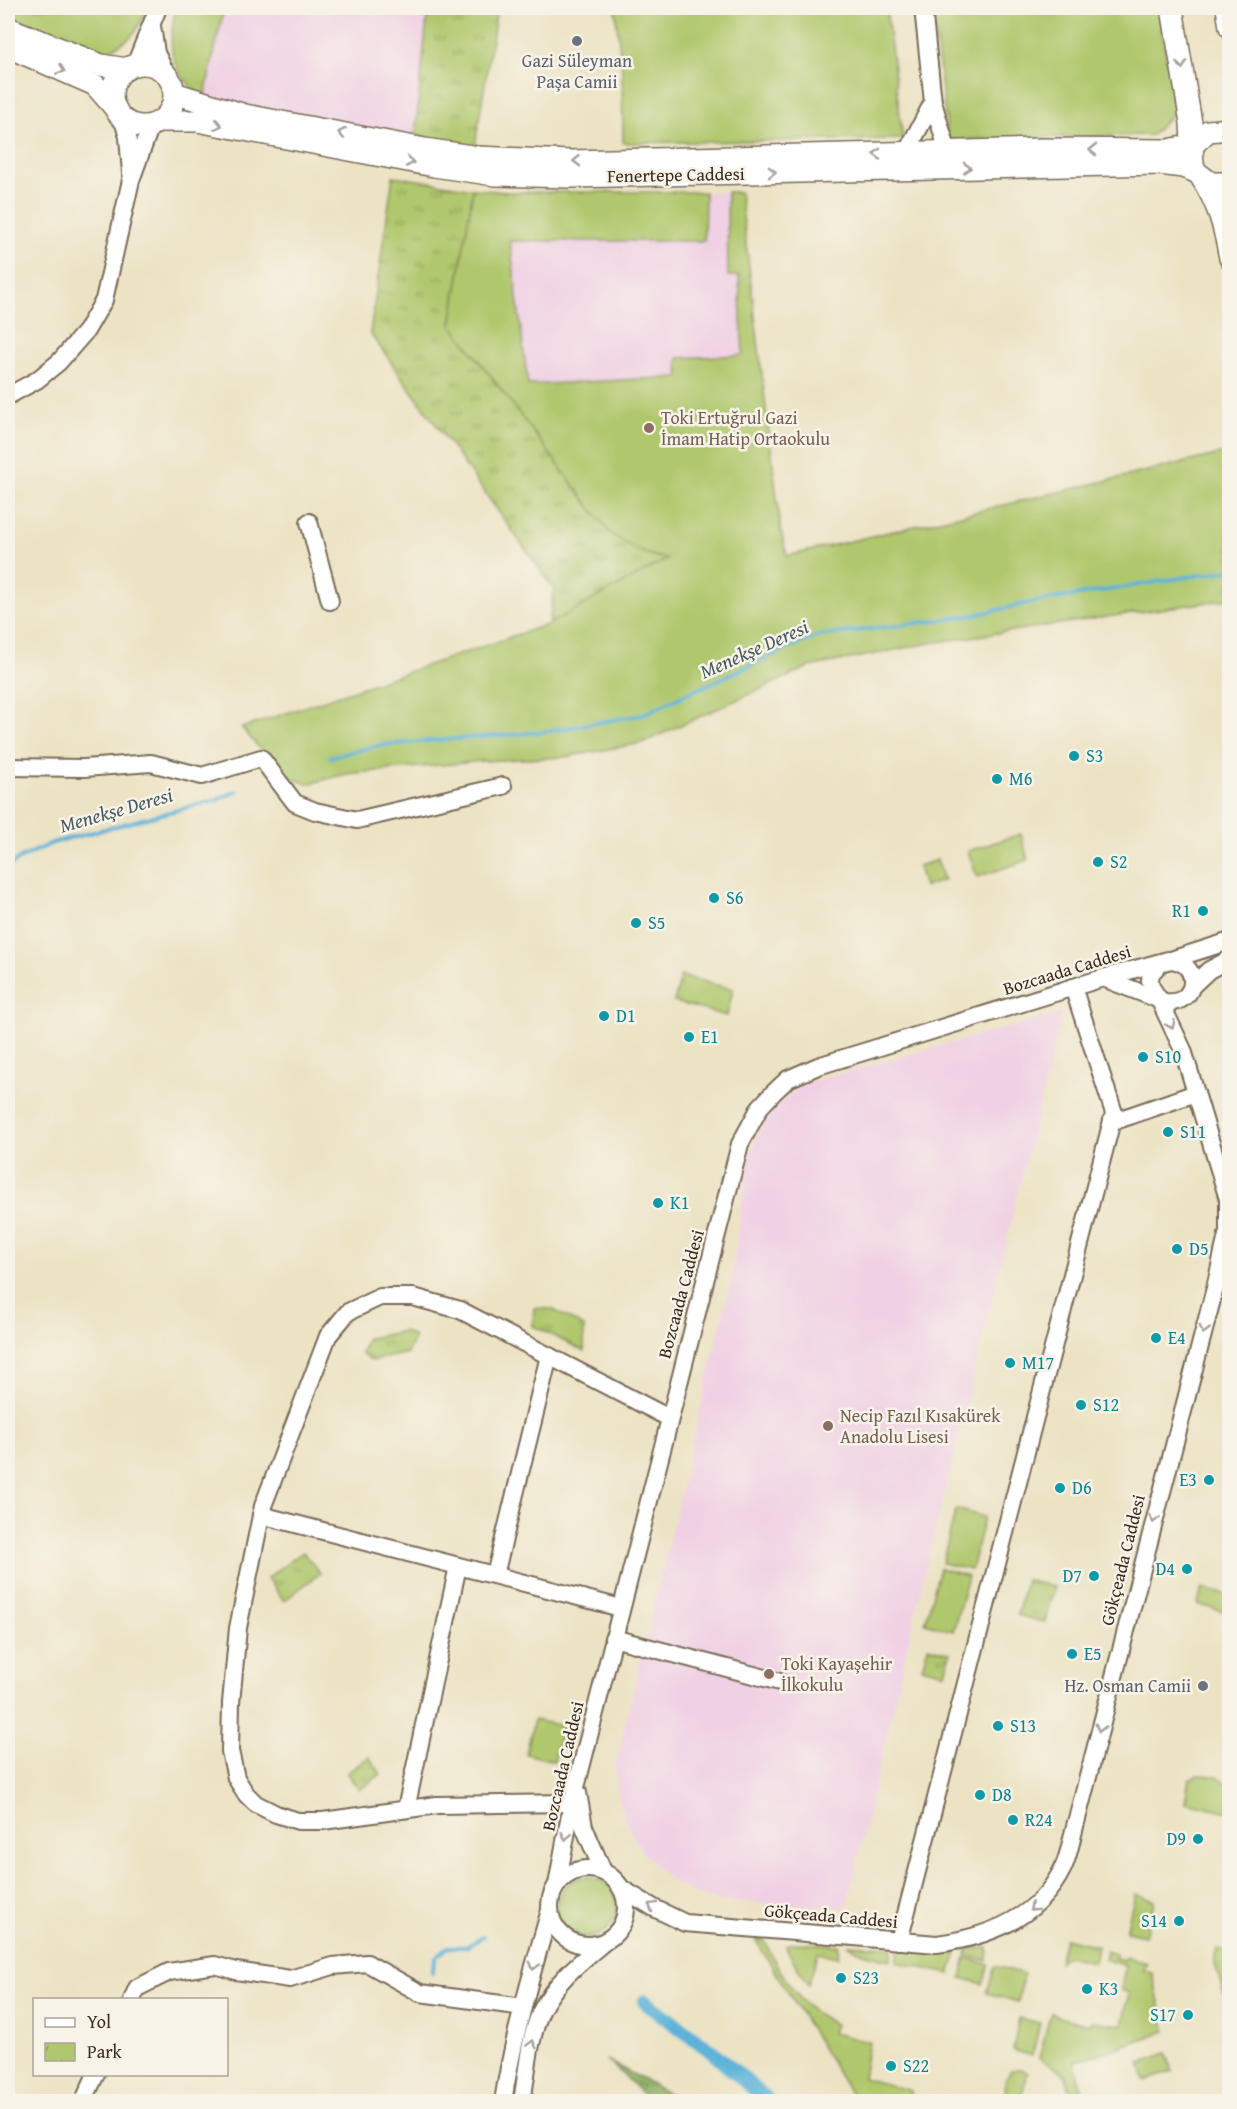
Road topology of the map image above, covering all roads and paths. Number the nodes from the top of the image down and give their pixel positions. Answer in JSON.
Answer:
{"nodes":[{"id":1,"x":158,"y":8,"type":"edge"},
{"id":2,"x":923,"y":8,"type":"edge"},
{"id":3,"x":1172,"y":8,"type":"edge"},
{"id":4,"x":1227,"y":8,"type":"edge"},
{"id":5,"x":152,"y":25,"type":"junction"},
{"id":6,"x":1230,"y":27,"type":"edge"},
{"id":7,"x":8,"y":28,"type":"edge"},
{"id":8,"x":8,"y":47,"type":"edge"},
{"id":9,"x":131,"y":67,"type":"junction"},
{"id":10,"x":170,"y":84,"type":"junction"},
{"id":11,"x":933,"y":102,"type":"junction"},
{"id":12,"x":119,"y":113,"type":"junction"},
{"id":13,"x":156,"y":123,"type":"junction"},
{"id":14,"x":1230,"y":129,"type":"edge"},
{"id":15,"x":1193,"y":145,"type":"junction"},
{"id":16,"x":948,"y":152,"type":"junction"},
{"id":17,"x":906,"y":153,"type":"junction"},
{"id":18,"x":1199,"y":175,"type":"junction"},
{"id":19,"x":131,"y":180,"type":"junction"},
{"id":20,"x":1230,"y":183,"type":"edge"},
{"id":21,"x":1230,"y":258,"type":"edge"},
{"id":22,"x":8,"y":396,"type":"edge"},
{"id":23,"x":309,"y":522,"type":"dead end"},
{"id":24,"x":330,"y":601,"type":"dead end"},
{"id":25,"x":8,"y":767,"type":"edge"},
{"id":26,"x":503,"y":786,"type":"dead end"},
{"id":27,"x":1230,"y":942,"type":"edge"},
{"id":28,"x":1230,"y":959,"type":"edge"},
{"id":29,"x":1168,"y":960,"type":"junction"},
{"id":30,"x":1103,"y":978,"type":"junction"},
{"id":31,"x":1192,"y":986,"type":"junction"},
{"id":32,"x":1073,"y":987,"type":"junction"},
{"id":33,"x":1159,"y":999,"type":"junction"},
{"id":34,"x":1196,"y":1093,"type":"junction"},
{"id":35,"x":1112,"y":1122,"type":"junction"},
{"id":36,"x":549,"y":1356,"type":"junction"},
{"id":37,"x":669,"y":1418,"type":"junction"},
{"id":38,"x":261,"y":1515,"type":"junction"},
{"id":39,"x":458,"y":1566,"type":"junction"},
{"id":40,"x":495,"y":1575,"type":"junction"},
{"id":41,"x":621,"y":1608,"type":"junction"},
{"id":42,"x":613,"y":1638,"type":"junction"},
{"id":43,"x":780,"y":1682,"type":"dead end"},
{"id":44,"x":574,"y":1796,"type":"junction"},
{"id":45,"x":406,"y":1809,"type":"junction"},
{"id":46,"x":603,"y":1872,"type":"junction"},
{"id":47,"x":556,"y":1885,"type":"junction"},
{"id":48,"x":621,"y":1888,"type":"junction"},
{"id":49,"x":550,"y":1910,"type":"junction"},
{"id":50,"x":607,"y":1940,"type":"junction"},
{"id":51,"x":899,"y":1941,"type":"junction"},
{"id":52,"x":133,"y":1998,"type":"edge"},
{"id":53,"x":523,"y":2007,"type":"junction"},
{"id":54,"x":95,"y":2076,"type":"edge"},
{"id":55,"x":83,"y":2102,"type":"edge"},
{"id":56,"x":503,"y":2102,"type":"edge"},
{"id":57,"x":522,"y":2102,"type":"edge"}],
"edges":[{"from":1,"to":5,"type":"street"},
{"from":2,"to":11,"type":"street"},
{"from":3,"to":15,"type":"main road","one_way":true},
{"from":4,"to":6,"type":"main road"},
{"from":5,"to":9,"type":"street"},
{"from":5,"to":10,"type":"street"},
{"from":7,"to":9,"type":"main road"},
{"from":8,"to":12,"type":"main road","one_way":true},
{"from":9,"to":10,"type":"main road"},
{"from":9,"to":12,"type":"main road"},
{"from":10,"to":13,"type":"main road"},
{"from":17,"to":10,"type":"main road","name":"Fenertepe Caddesi","one_way":true},
{"from":11,"to":16,"type":"street"},
{"from":11,"to":17,"type":"street"},
{"from":12,"to":13,"type":"main road"},
{"from":12,"to":19,"type":"street"},
{"from":13,"to":18,"type":"main road","name":"Fenertepe Caddesi","one_way":true},
{"from":13,"to":19,"type":"street"},
{"from":14,"to":15,"type":"main road"},
{"from":15,"to":16,"type":"main road","name":"Fenertepe Caddesi","one_way":true},
{"from":15,"to":18,"type":"main road"},
{"from":16,"to":17,"type":"main road","name":"Fenertepe Caddesi"},
{"from":18,"to":20,"type":"main road","name":"Fenertepe Caddesi"},
{"from":18,"to":21,"type":"main road"},
{"from":19,"to":22,"type":"street"},
{"from":23,"to":24,"type":"street"},
{"from":25,"to":26,"type":"street"},
{"from":27,"to":29,"type":"street","name":"Bozcaada Caddesi"},
{"from":28,"to":31,"type":"street"},
{"from":29,"to":30,"type":"street","name":"Bozcaada Caddesi"},
{"from":29,"to":31,"type":"street"},
{"from":29,"to":33,"type":"street"},
{"from":30,"to":32,"type":"street","name":"Bozcaada Caddesi"},
{"from":30,"to":33,"type":"street"},
{"from":31,"to":33,"type":"street"},
{"from":32,"to":35,"type":"street"},
{"from":32,"to":37,"type":"street","name":"Bozcaada Caddesi"},
{"from":33,"to":34,"type":"street","name":"Gökçeada Caddesi","one_way":true},
{"from":34,"to":35,"type":"street"},
{"from":34,"to":51,"type":"street","name":"Gökçeada Caddesi","one_way":true},
{"from":35,"to":51,"type":"street"},
{"from":36,"to":37,"type":"street"},
{"from":36,"to":38,"type":"street"},
{"from":36,"to":40,"type":"street"},
{"from":37,"to":41,"type":"street","name":"Bozcaada Caddesi"},
{"from":38,"to":39,"type":"street"},
{"from":38,"to":45,"type":"street"},
{"from":39,"to":40,"type":"street"},
{"from":39,"to":45,"type":"street"},
{"from":40,"to":41,"type":"street"},
{"from":41,"to":42,"type":"street","name":"Bozcaada Caddesi"},
{"from":42,"to":43,"type":"street"},
{"from":42,"to":44,"type":"street","name":"Bozcaada Caddesi"},
{"from":44,"to":45,"type":"street"},
{"from":44,"to":46,"type":"street"},
{"from":44,"to":47,"type":"street","name":"Bozcaada Caddesi","one_way":true},
{"from":46,"to":47,"type":"street"},
{"from":46,"to":48,"type":"street"},
{"from":47,"to":49,"type":"street"},
{"from":48,"to":50,"type":"street"},
{"from":51,"to":48,"type":"street","name":"Gökçeada Caddesi","one_way":true},
{"from":49,"to":50,"type":"street"},
{"from":49,"to":53,"type":"street","one_way":true},
{"from":57,"to":50,"type":"street","one_way":true},
{"from":52,"to":53,"type":"street"},
{"from":53,"to":56,"type":"street"},
{"from":54,"to":55,"type":"street"}]}
